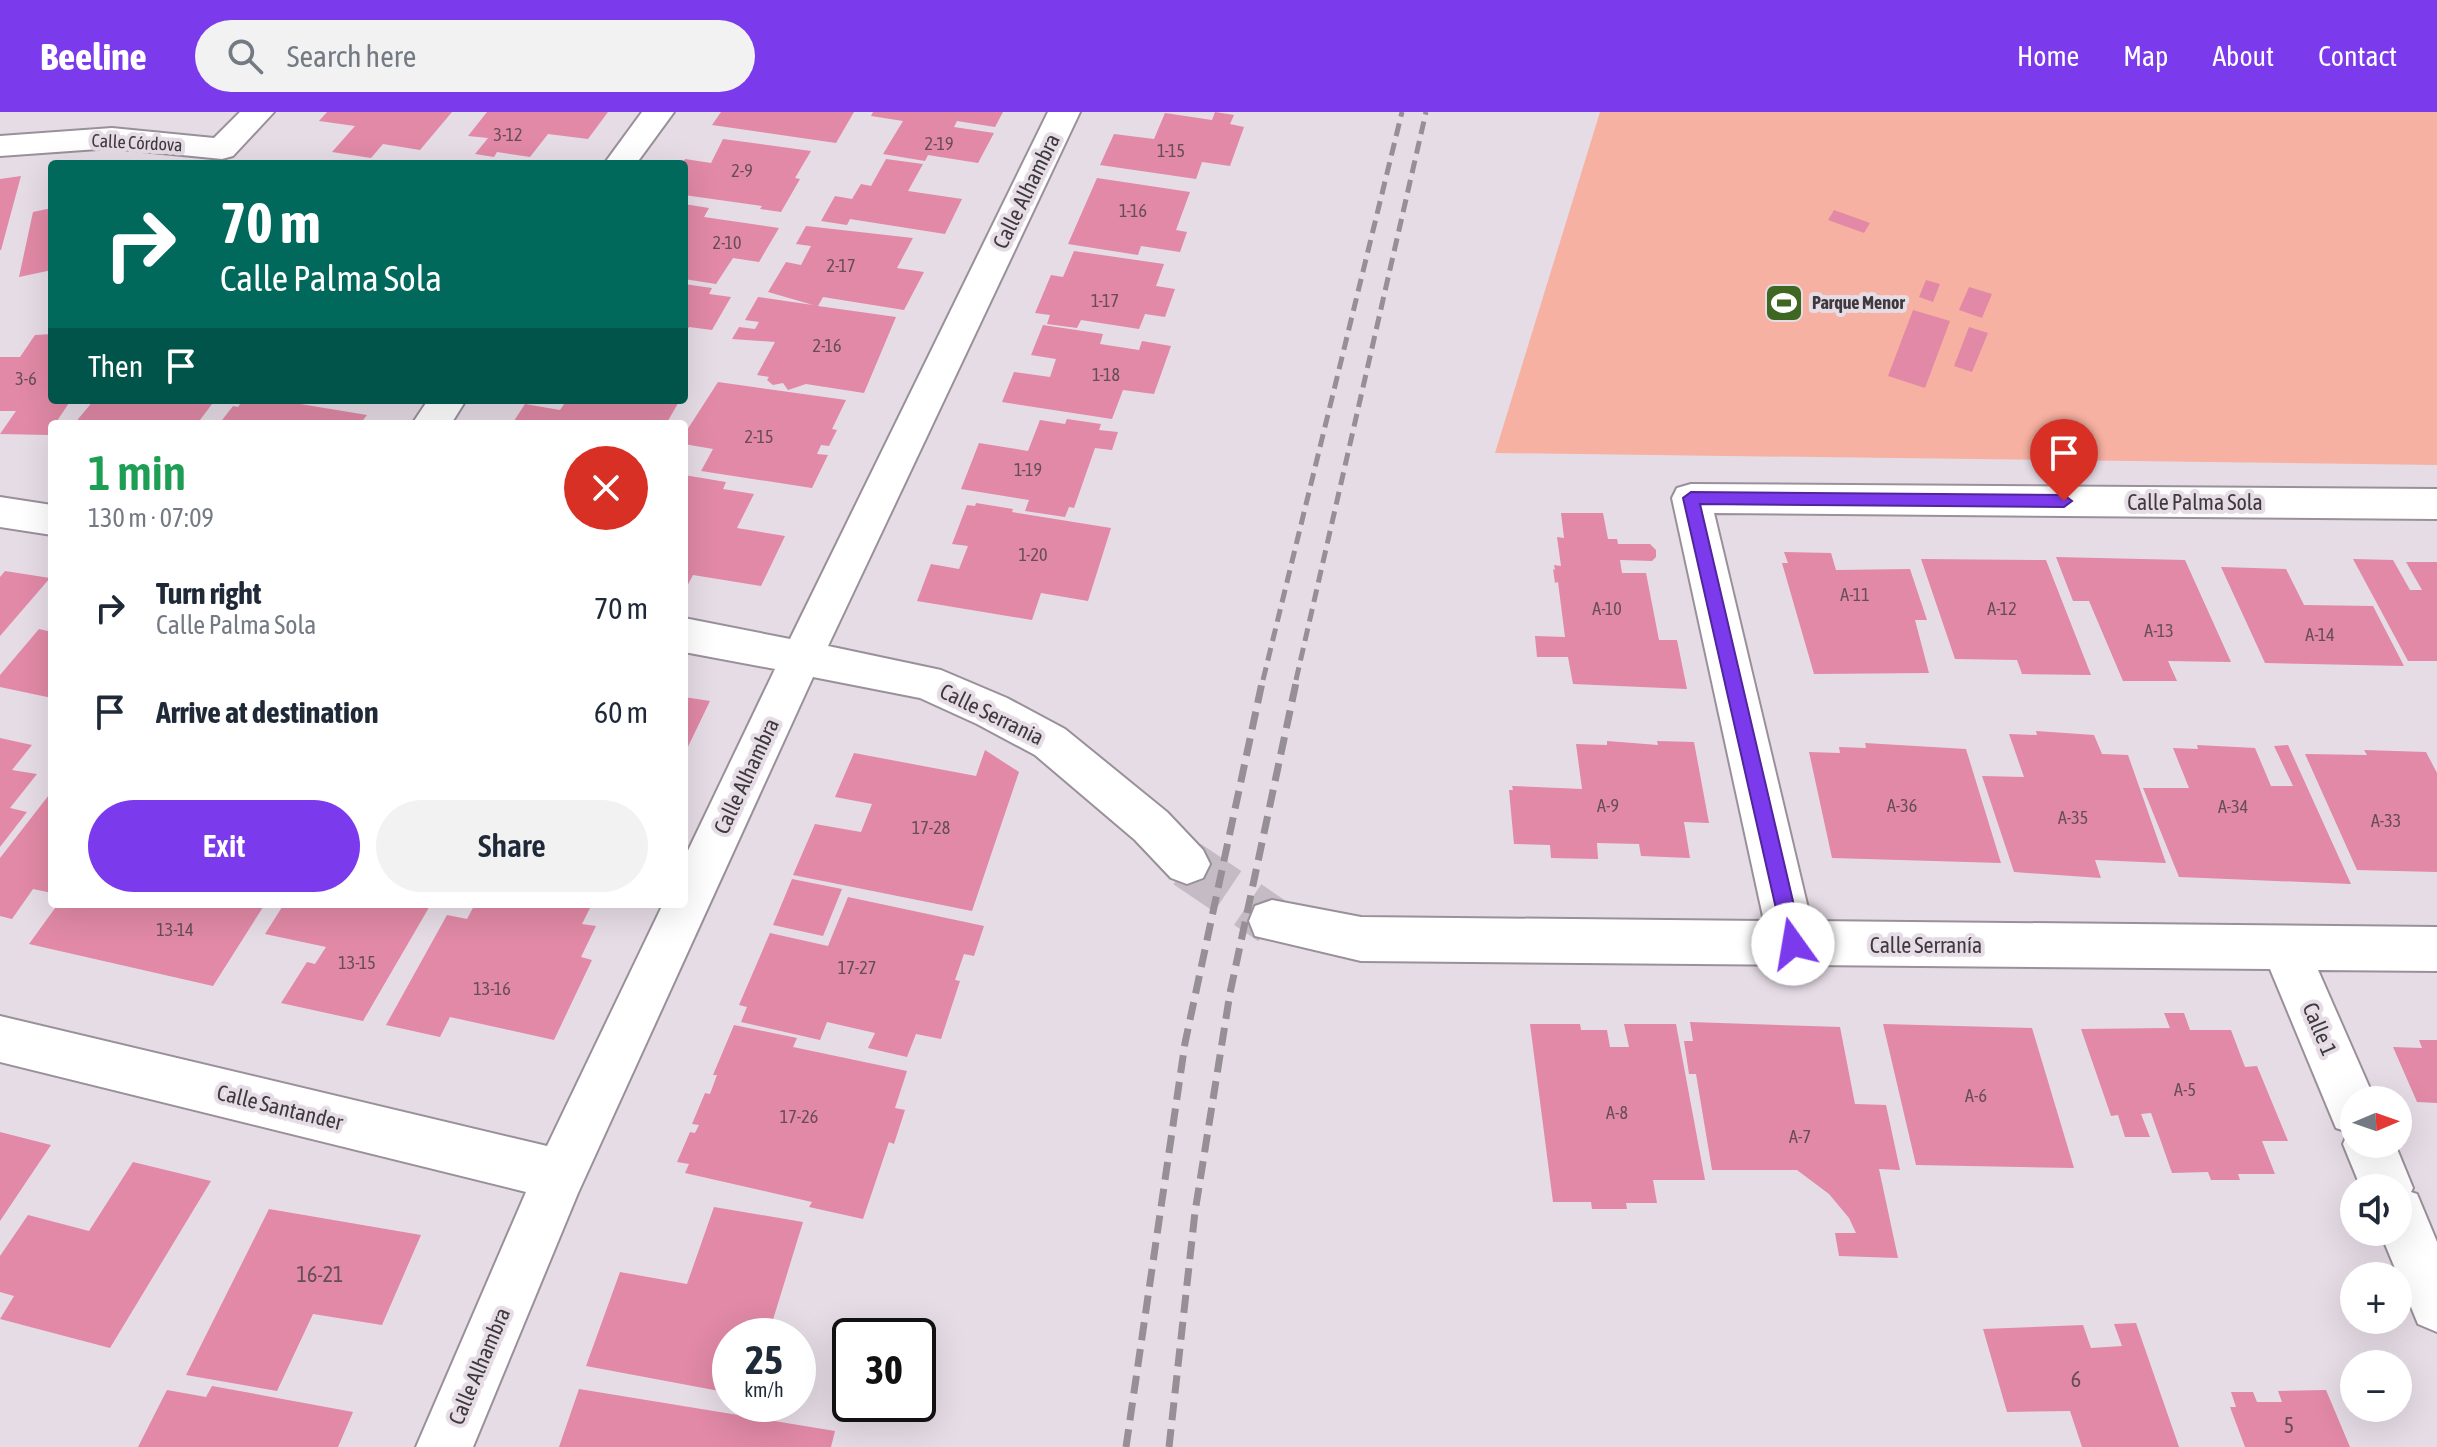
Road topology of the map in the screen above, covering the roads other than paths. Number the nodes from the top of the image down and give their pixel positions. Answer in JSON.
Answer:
{"nodes":[{"id":1,"x":258,"y":112,"type":"edge"},
{"id":2,"x":658,"y":112,"type":"edge"},
{"id":3,"x":1064,"y":112,"type":"edge"},
{"id":4,"x":0,"y":146,"type":"edge"},
{"id":5,"x":623,"y":160,"type":"edge"},
{"id":6,"x":2437,"y":504,"type":"edge"},
{"id":7,"x":0,"y":512,"type":"edge"},
{"id":8,"x":48,"y":519,"type":"edge"},
{"id":9,"x":688,"y":636,"type":"edge"},
{"id":10,"x":801,"y":658,"type":"junction"},
{"id":11,"x":1187,"y":864,"type":"tunnel mouth"},
{"id":12,"x":688,"y":900,"type":"edge"},
{"id":13,"x":684,"y":908,"type":"edge"},
{"id":14,"x":1272,"y":921,"type":"tunnel mouth"},
{"id":15,"x":1793,"y":944,"type":"junction"},
{"id":16,"x":2285,"y":948,"type":"junction"},
{"id":17,"x":2437,"y":949,"type":"edge"},
{"id":18,"x":0,"y":1039,"type":"edge"},
{"id":19,"x":2344,"y":1086,"type":"edge"},
{"id":20,"x":560,"y":1175,"type":"junction"},
{"id":21,"x":2412,"y":1246,"type":"edge"},
{"id":22,"x":2437,"y":1305,"type":"edge"},
{"id":23,"x":444,"y":1447,"type":"edge"}],
"edges":[{"from":1,"to":4,"type":"street","name":"Calle Córdova"},
{"from":2,"to":5,"type":"street"},
{"from":3,"to":10,"type":"street","name":"Calle Alhambra"},
{"from":6,"to":15,"type":"street","name":"Calle Palma Sola"},
{"from":7,"to":8,"type":"street"},
{"from":9,"to":10,"type":"street","name":"Calle Serrania"},
{"from":10,"to":11,"type":"street","name":"Calle Serrania"},
{"from":10,"to":12,"type":"street","name":"Calle Alhambra"},
{"from":13,"to":20,"type":"street","name":"Calle Alhambra"},
{"from":14,"to":15,"type":"street","name":"Calle Serranía"},
{"from":15,"to":16,"type":"street","name":"Calle Serranía"},
{"from":16,"to":17,"type":"street","name":"Calle Serranía"},
{"from":16,"to":19,"type":"street","name":"Calle 1"},
{"from":18,"to":20,"type":"street","name":"Calle Santander"},
{"from":20,"to":23,"type":"street","name":"Calle Alhambra"},
{"from":21,"to":22,"type":"street"}]}
